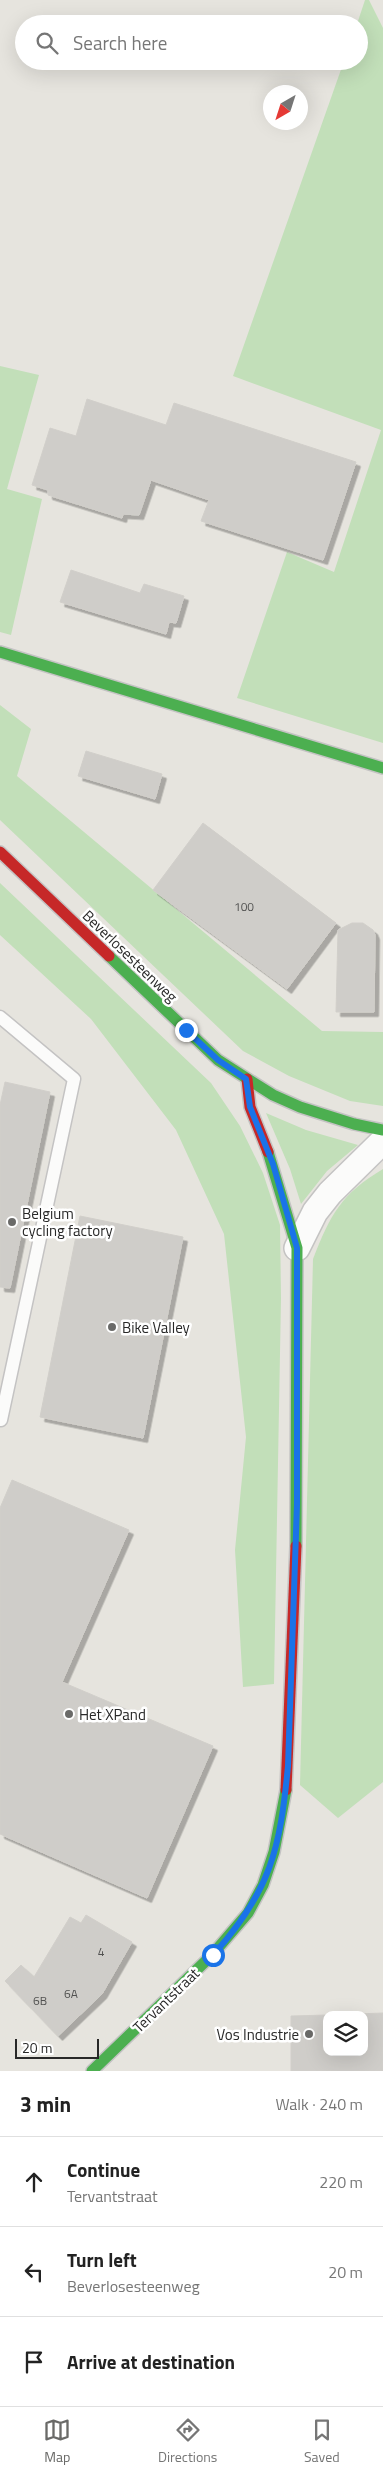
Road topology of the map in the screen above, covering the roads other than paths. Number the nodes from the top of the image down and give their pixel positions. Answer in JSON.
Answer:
{"nodes":[{"id":1,"x":0,"y":652,"type":"edge"},
{"id":2,"x":383,"y":768,"type":"edge"},
{"id":3,"x":0,"y":852,"type":"edge"},
{"id":4,"x":0,"y":1017,"type":"edge"},
{"id":5,"x":246,"y":1079,"type":"junction"},
{"id":6,"x":383,"y":1130,"type":"edge"},
{"id":7,"x":383,"y":1141,"type":"edge"},
{"id":8,"x":297,"y":1248,"type":"junction"},
{"id":9,"x":1,"y":1420,"type":"edge"},
{"id":10,"x":92,"y":2071,"type":"edge"}],
"edges":[{"from":1,"to":2,"type":"street"},
{"from":3,"to":5,"type":"street","name":"Beverlosesteenweg"},
{"from":4,"to":9,"type":"lane"},
{"from":5,"to":6,"type":"street","name":"Beverlosesteenweg"},
{"from":5,"to":8,"type":"street","name":"Tervantstraat"},
{"from":7,"to":8,"type":"street","name":"Tervantstraat"},
{"from":8,"to":10,"type":"street","name":"Tervantstraat"}]}
